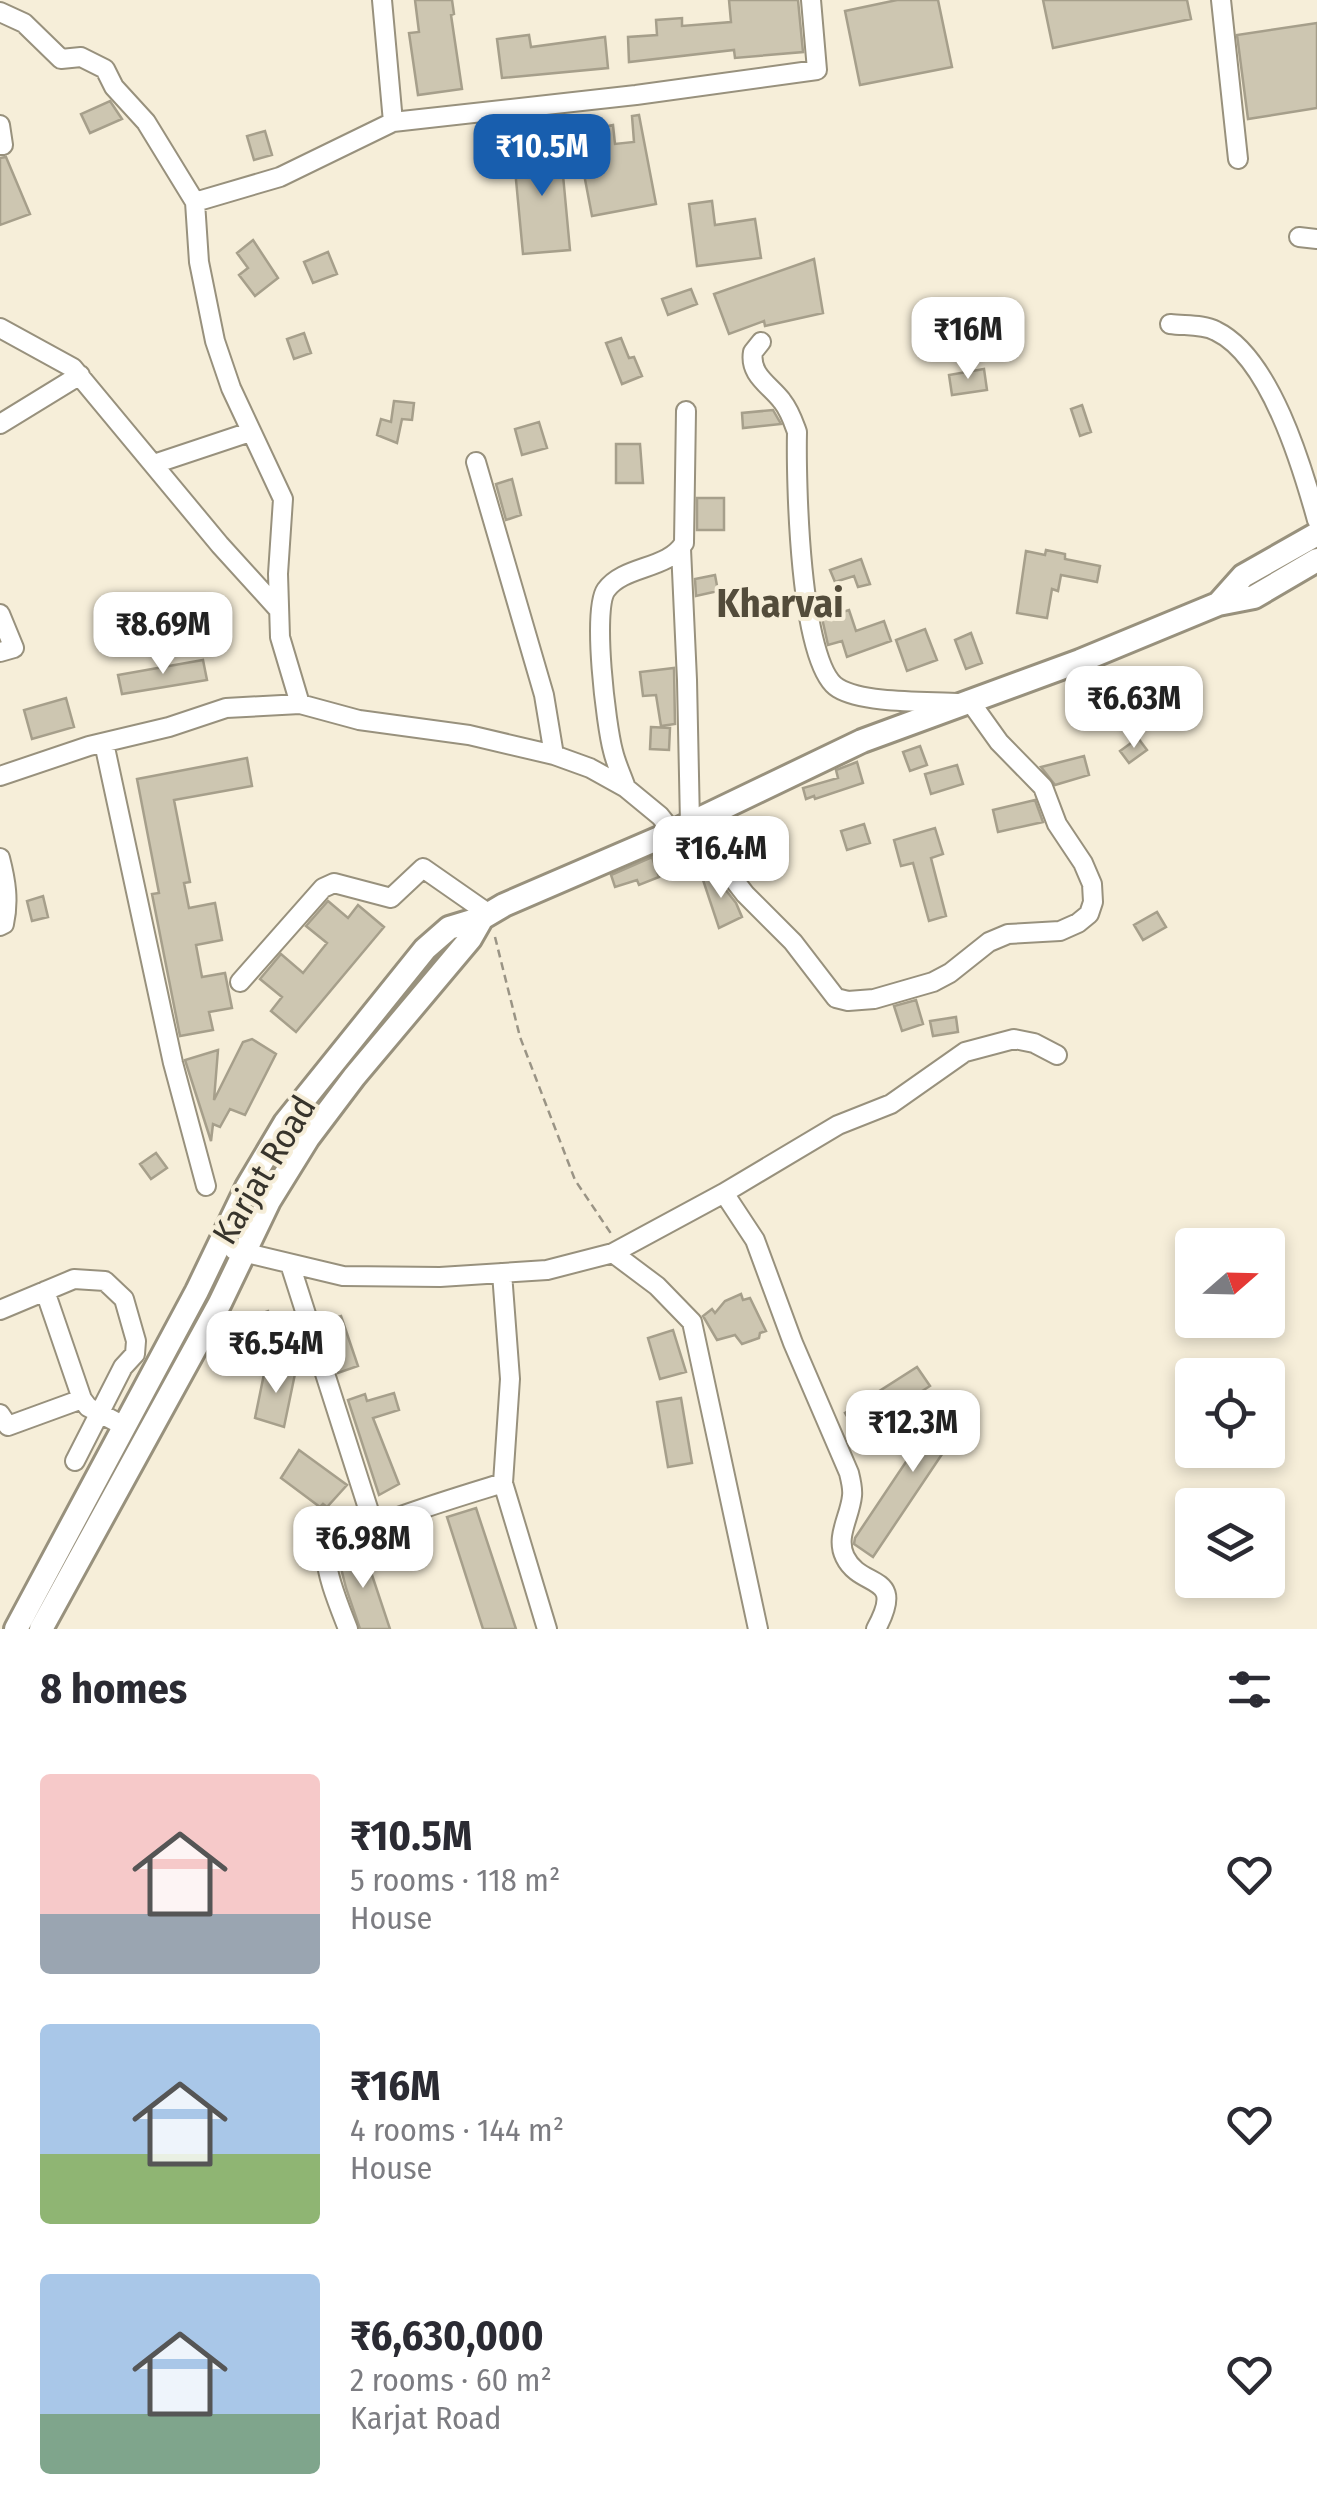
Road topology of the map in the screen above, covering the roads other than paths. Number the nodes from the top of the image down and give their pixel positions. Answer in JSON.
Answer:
{"nodes":[{"id":1,"x":382,"y":0,"type":"edge"},
{"id":2,"x":811,"y":0,"type":"edge"},
{"id":3,"x":1221,"y":0,"type":"edge"},
{"id":4,"x":0,"y":12,"type":"edge"},
{"id":5,"x":392,"y":122,"type":"junction"},
{"id":6,"x":0,"y":125,"type":"edge"},
{"id":7,"x":0,"y":146,"type":"edge"},
{"id":8,"x":1238,"y":159,"type":"dead end"},
{"id":9,"x":195,"y":202,"type":"junction"},
{"id":10,"x":1170,"y":324,"type":"dead end"},
{"id":11,"x":0,"y":328,"type":"edge"},
{"id":12,"x":761,"y":342,"type":"dead end"},
{"id":13,"x":80,"y":375,"type":"junction"},
{"id":14,"x":686,"y":411,"type":"dead end"},
{"id":15,"x":0,"y":424,"type":"edge"},
{"id":16,"x":250,"y":432,"type":"junction"},
{"id":17,"x":476,"y":462,"type":"dead end"},
{"id":18,"x":154,"y":464,"type":"junction"},
{"id":19,"x":1317,"y":520,"type":"edge"},
{"id":20,"x":1317,"y":534,"type":"edge"},
{"id":21,"x":680,"y":549,"type":"junction"},
{"id":22,"x":1317,"y":560,"type":"edge"},
{"id":23,"x":1218,"y":604,"type":"junction"},
{"id":24,"x":279,"y":610,"type":"junction"},
{"id":25,"x":0,"y":614,"type":"edge"},
{"id":26,"x":0,"y":652,"type":"edge"},
{"id":27,"x":965,"y":702,"type":"junction"},
{"id":28,"x":300,"y":704,"type":"junction"},
{"id":29,"x":104,"y":742,"type":"junction"},
{"id":30,"x":554,"y":755,"type":"junction"},
{"id":31,"x":0,"y":776,"type":"edge"},
{"id":32,"x":626,"y":788,"type":"junction"},
{"id":33,"x":681,"y":827,"type":"junction"},
{"id":34,"x":0,"y":858,"type":"edge"},
{"id":35,"x":486,"y":916,"type":"junction"},
{"id":36,"x":0,"y":926,"type":"edge"},
{"id":37,"x":240,"y":982,"type":"dead end"},
{"id":38,"x":1057,"y":1056,"type":"dead end"},
{"id":39,"x":206,"y":1186,"type":"dead end"},
{"id":40,"x":724,"y":1193,"type":"junction"},
{"id":41,"x":218,"y":1246,"type":"junction"},
{"id":42,"x":618,"y":1250,"type":"junction"},
{"id":43,"x":244,"y":1253,"type":"junction"},
{"id":44,"x":290,"y":1264,"type":"junction"},
{"id":45,"x":502,"y":1274,"type":"junction"},
{"id":46,"x":44,"y":1292,"type":"junction"},
{"id":47,"x":0,"y":1310,"type":"edge"},
{"id":48,"x":82,"y":1399,"type":"junction"},
{"id":49,"x":0,"y":1414,"type":"edge"},
{"id":50,"x":100,"y":1414,"type":"junction"},
{"id":51,"x":124,"y":1426,"type":"junction"},
{"id":52,"x":76,"y":1461,"type":"dead end"},
{"id":53,"x":503,"y":1483,"type":"junction"},
{"id":54,"x":374,"y":1527,"type":"junction"},
{"id":55,"x":16,"y":1629,"type":"edge"},
{"id":56,"x":41,"y":1629,"type":"edge"},
{"id":57,"x":348,"y":1629,"type":"edge"},
{"id":58,"x":547,"y":1629,"type":"edge"},
{"id":59,"x":758,"y":1629,"type":"edge"},
{"id":60,"x":876,"y":1629,"type":"edge"}],
"edges":[{"from":1,"to":5,"type":"street"},
{"from":2,"to":5,"type":"street"},
{"from":3,"to":8,"type":"street"},
{"from":4,"to":9,"type":"street"},
{"from":5,"to":9,"type":"street"},
{"from":6,"to":7,"type":"street"},
{"from":9,"to":16,"type":"street"},
{"from":10,"to":19,"type":"street"},
{"from":11,"to":13,"type":"street"},
{"from":12,"to":27,"type":"street"},
{"from":13,"to":15,"type":"street"},
{"from":13,"to":18,"type":"street"},
{"from":14,"to":21,"type":"street"},
{"from":16,"to":18,"type":"street"},
{"from":16,"to":24,"type":"street"},
{"from":17,"to":30,"type":"street"},
{"from":18,"to":24,"type":"street"},
{"from":20,"to":23,"type":"main road","name":"Karjat Road"},
{"from":21,"to":32,"type":"street"},
{"from":21,"to":33,"type":"street"},
{"from":22,"to":23,"type":"main road","name":"Karjat Road"},
{"from":23,"to":27,"type":"main road","name":"Karjat Road"},
{"from":24,"to":28,"type":"street"},
{"from":25,"to":26,"type":"street"},
{"from":27,"to":33,"type":"main road","name":"Karjat Road"},
{"from":27,"to":33,"type":"street"},
{"from":28,"to":29,"type":"street"},
{"from":28,"to":30,"type":"street"},
{"from":29,"to":31,"type":"street"},
{"from":29,"to":39,"type":"street"},
{"from":30,"to":32,"type":"street"},
{"from":32,"to":33,"type":"street"},
{"from":33,"to":35,"type":"main road","name":"Karjat Road"},
{"from":34,"to":36,"type":"street"},
{"from":35,"to":37,"type":"street"},
{"from":35,"to":41,"type":"main road","name":"Karjat Road"},
{"from":35,"to":43,"type":"main road","name":"Karjat Road"},
{"from":38,"to":40,"type":"street"},
{"from":40,"to":42,"type":"street"},
{"from":40,"to":60,"type":"street"},
{"from":41,"to":43,"type":"street"},
{"from":41,"to":51,"type":"main road","name":"Karjat Road"},
{"from":42,"to":45,"type":"street"},
{"from":42,"to":59,"type":"street"},
{"from":43,"to":44,"type":"street"},
{"from":43,"to":56,"type":"main road","name":"Karjat Road"},
{"from":44,"to":45,"type":"street"},
{"from":44,"to":54,"type":"street"},
{"from":45,"to":53,"type":"street"},
{"from":46,"to":47,"type":"street"},
{"from":46,"to":48,"type":"street"},
{"from":46,"to":50,"type":"street"},
{"from":48,"to":49,"type":"street"},
{"from":48,"to":50,"type":"street"},
{"from":50,"to":51,"type":"street"},
{"from":50,"to":52,"type":"street"},
{"from":51,"to":55,"type":"main road","name":"Karjat Road"},
{"from":53,"to":54,"type":"street"},
{"from":53,"to":58,"type":"street"},
{"from":54,"to":57,"type":"street"}]}
